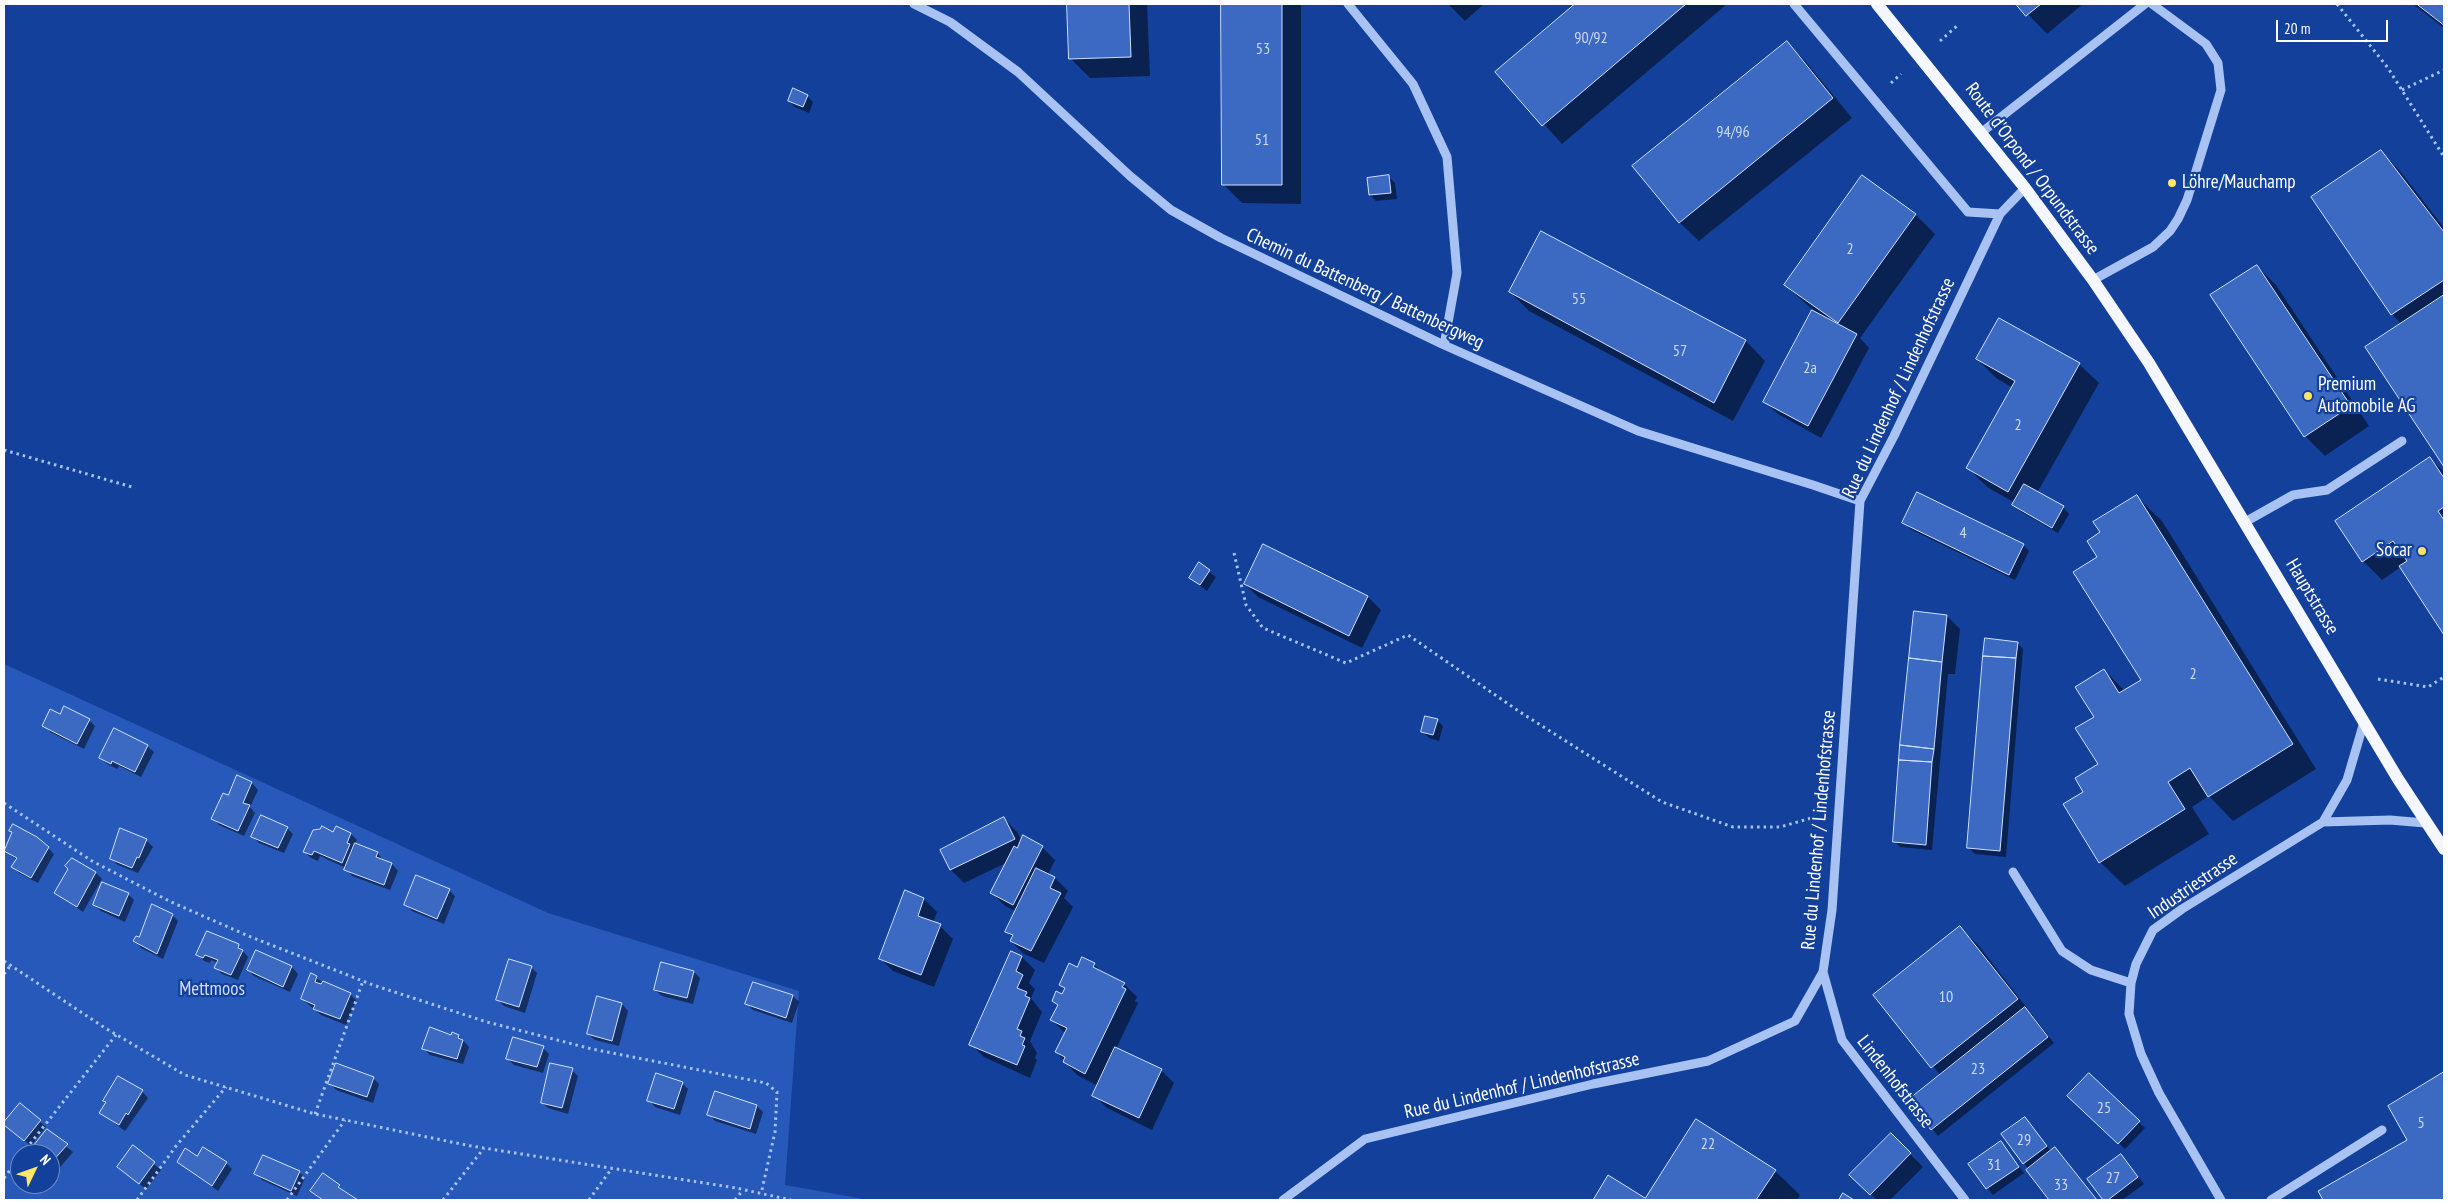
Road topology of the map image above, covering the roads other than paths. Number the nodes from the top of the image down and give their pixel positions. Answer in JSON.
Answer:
{"nodes":[{"id":1,"x":914,"y":4,"type":"edge"},
{"id":2,"x":1348,"y":4,"type":"edge"},
{"id":3,"x":1794,"y":4,"type":"edge"},
{"id":4,"x":1877,"y":4,"type":"edge"},
{"id":5,"x":2144,"y":4,"type":"edge"},
{"id":6,"x":2152,"y":4,"type":"edge"},
{"id":7,"x":1982,"y":132,"type":"junction"},
{"id":8,"x":2025,"y":188,"type":"junction"},
{"id":9,"x":2000,"y":214,"type":"junction"},
{"id":10,"x":2093,"y":280,"type":"junction"},
{"id":11,"x":1444,"y":345,"type":"junction"},
{"id":12,"x":2149,"y":364,"type":"joint"},
{"id":13,"x":2402,"y":441,"type":"dead end"},
{"id":14,"x":1860,"y":501,"type":"junction"},
{"id":15,"x":2245,"y":522,"type":"junction"},
{"id":16,"x":2364,"y":722,"type":"junction"},
{"id":17,"x":2323,"y":822,"type":"junction"},
{"id":18,"x":2425,"y":823,"type":"junction"},
{"id":19,"x":2444,"y":849,"type":"edge"},
{"id":20,"x":2013,"y":872,"type":"dead end"},
{"id":21,"x":1823,"y":972,"type":"junction"},
{"id":22,"x":2131,"y":983,"type":"junction"},
{"id":23,"x":2382,"y":1130,"type":"dead end"},
{"id":24,"x":1283,"y":1200,"type":"edge"},
{"id":25,"x":1965,"y":1200,"type":"edge"},
{"id":26,"x":2221,"y":1200,"type":"edge"},
{"id":27,"x":2271,"y":1200,"type":"edge"}],
"edges":[{"from":1,"to":11,"type":"street","name":"Chemin du Battenberg / Battenbergweg"},
{"from":2,"to":11,"type":"street"},
{"from":3,"to":9,"type":"street"},
{"from":4,"to":7,"type":"main road","name":"Route d'Orpond / Orpundstrasse"},
{"from":5,"to":7,"type":"street"},
{"from":6,"to":10,"type":"street"},
{"from":7,"to":8,"type":"main road","name":"Route d'Orpond / Orpundstrasse"},
{"from":8,"to":9,"type":"street","name":"Rue du Lindenhof / Lindenhofstrasse"},
{"from":8,"to":10,"type":"main road","name":"Route d'Orpond / Orpundstrasse"},
{"from":9,"to":14,"type":"street","name":"Rue du Lindenhof / Lindenhofstrasse"},
{"from":10,"to":12,"type":"main road","name":"Route d'Orpond / Orpundstrasse"},
{"from":11,"to":14,"type":"street","name":"Chemin du Battenberg / Battenbergweg"},
{"from":12,"to":15,"type":"main road","name":"Hauptstrasse"},
{"from":13,"to":15,"type":"street"},
{"from":14,"to":21,"type":"street","name":"Rue du Lindenhof / Lindenhofstrasse"},
{"from":15,"to":16,"type":"main road","name":"Hauptstrasse"},
{"from":16,"to":17,"type":"street","name":"Industriestrasse"},
{"from":16,"to":18,"type":"main road","name":"Hauptstrasse"},
{"from":17,"to":18,"type":"street","name":"Industriestrasse"},
{"from":17,"to":22,"type":"street","name":"Industriestrasse"},
{"from":18,"to":19,"type":"main road","name":"Hauptstrasse"},
{"from":20,"to":22,"type":"street"},
{"from":21,"to":24,"type":"street","name":"Rue du Lindenhof / Lindenhofstrasse"},
{"from":21,"to":25,"type":"street","name":"Lindenhofstrasse"},
{"from":22,"to":26,"type":"street","name":"Industriestrasse"},
{"from":23,"to":27,"type":"street"}]}
